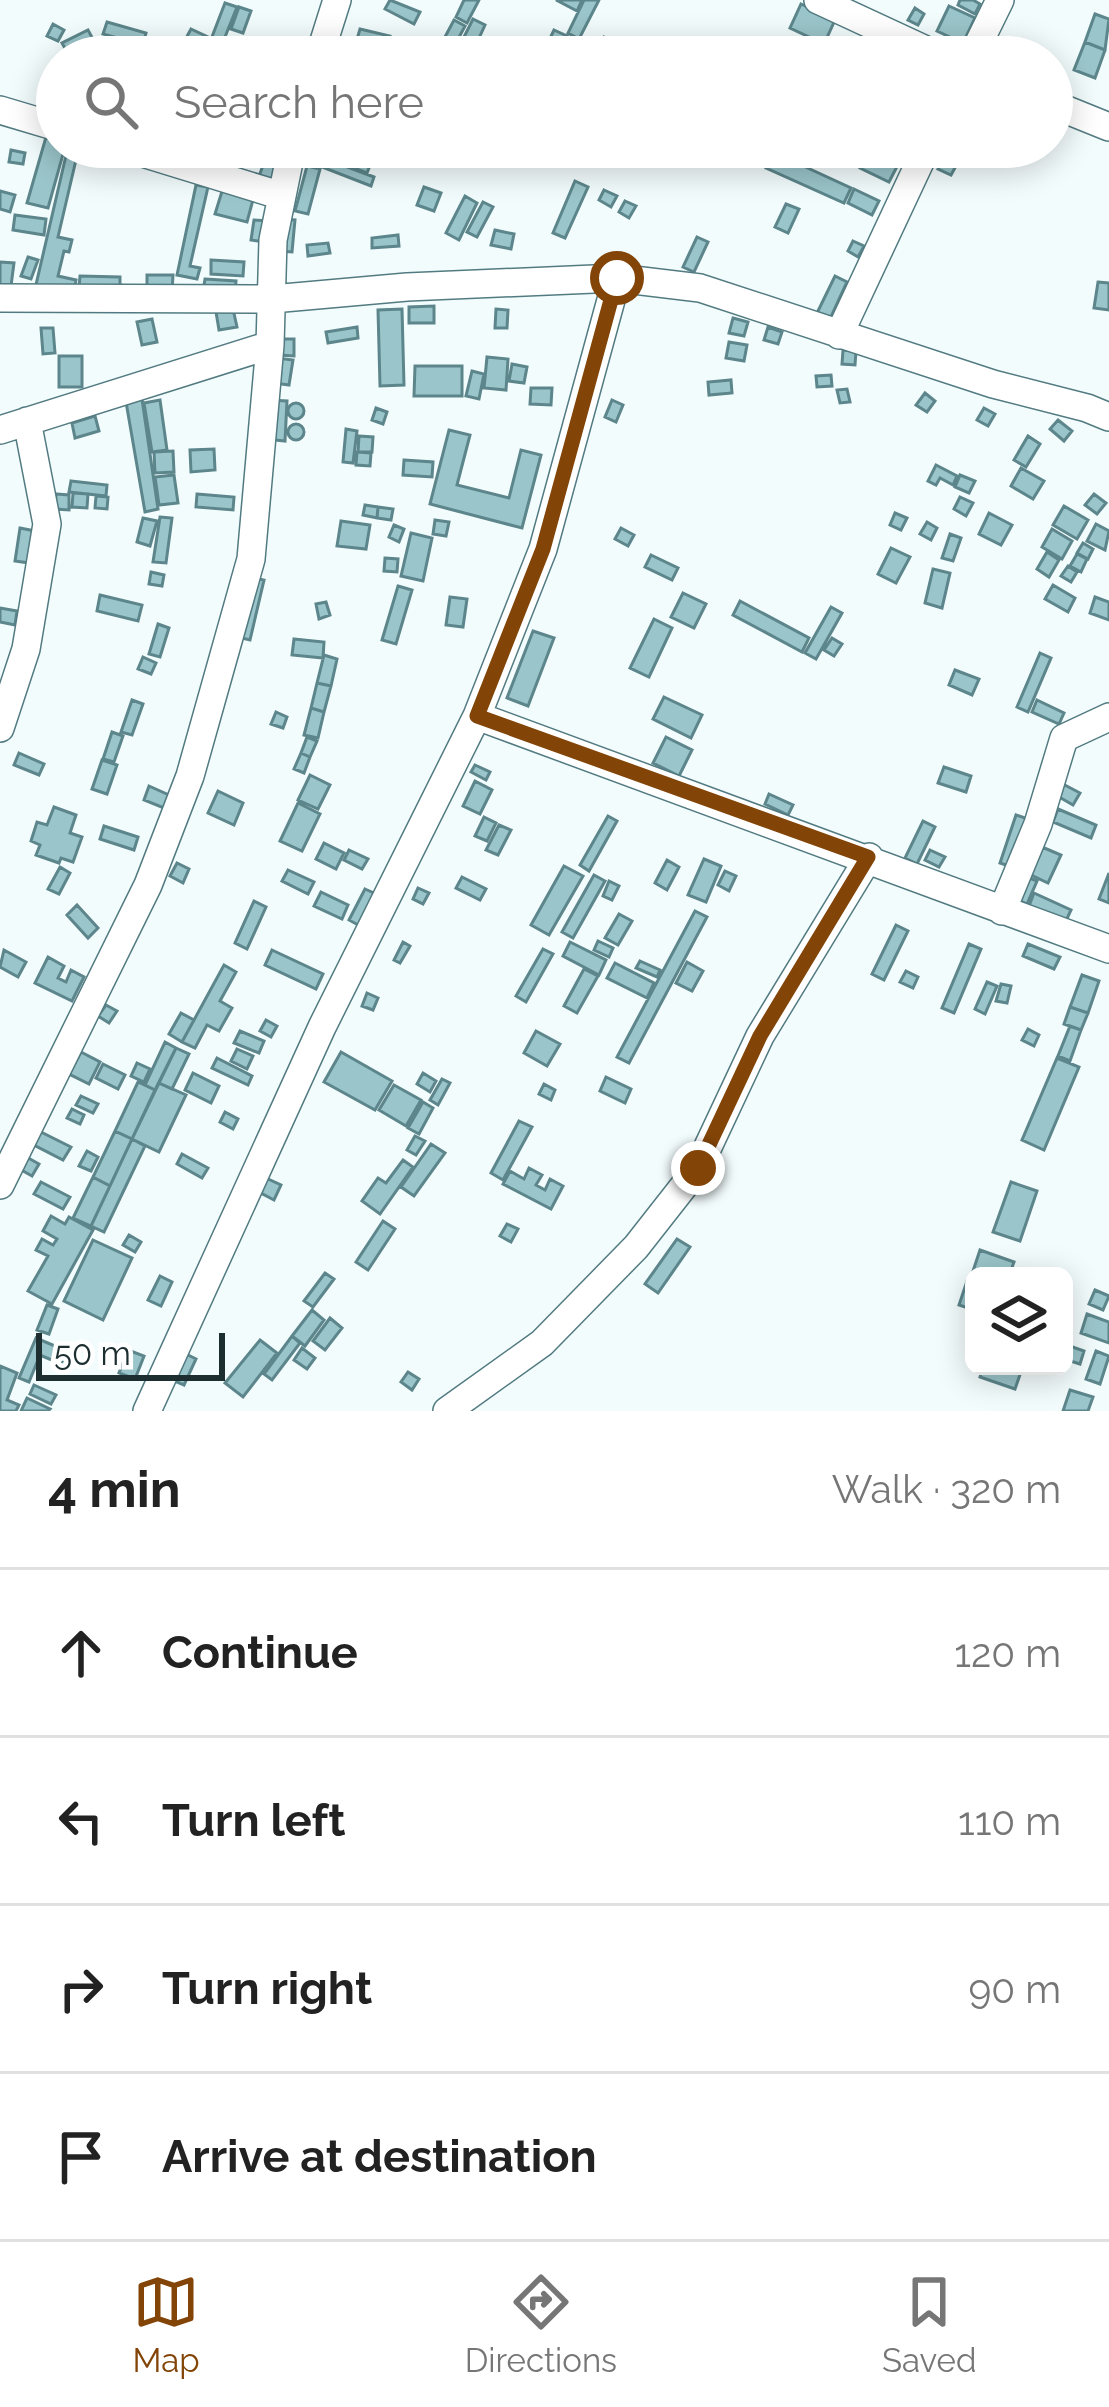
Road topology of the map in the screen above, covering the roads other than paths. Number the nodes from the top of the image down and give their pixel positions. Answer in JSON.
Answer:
{"nodes":[{"id":1,"x":338,"y":0,"type":"edge"},
{"id":2,"x":818,"y":0,"type":"edge"},
{"id":3,"x":1000,"y":0,"type":"edge"},
{"id":4,"x":326,"y":36,"type":"edge"},
{"id":5,"x":895,"y":36,"type":"edge"},
{"id":6,"x":982,"y":36,"type":"edge"},
{"id":7,"x":0,"y":110,"type":"edge"},
{"id":8,"x":1073,"y":112,"type":"edge"},
{"id":9,"x":36,"y":121,"type":"edge"},
{"id":10,"x":1109,"y":127,"type":"edge"},
{"id":11,"x":191,"y":168,"type":"edge"},
{"id":12,"x":286,"y":168,"type":"edge"},
{"id":13,"x":917,"y":168,"type":"edge"},
{"id":14,"x":279,"y":195,"type":"junction"},
{"id":15,"x":617,"y":278,"type":"junction"},
{"id":16,"x":0,"y":298,"type":"edge"},
{"id":17,"x":272,"y":299,"type":"junction"},
{"id":18,"x":839,"y":335,"type":"junction"},
{"id":19,"x":270,"y":345,"type":"junction"},
{"id":20,"x":1109,"y":417,"type":"edge"},
{"id":21,"x":14,"y":425,"type":"edge"},
{"id":22,"x":477,"y":716,"type":"junction"},
{"id":23,"x":1109,"y":717,"type":"edge"},
{"id":24,"x":0,"y":728,"type":"edge"},
{"id":25,"x":868,"y":857,"type":"junction"},
{"id":26,"x":1002,"y":911,"type":"junction"},
{"id":27,"x":1109,"y":949,"type":"edge"},
{"id":28,"x":0,"y":1185,"type":"edge"},
{"id":29,"x":147,"y":1411,"type":"edge"},
{"id":30,"x":447,"y":1411,"type":"edge"}],
"edges":[{"from":1,"to":4,"type":"street"},
{"from":2,"to":5,"type":"street"},
{"from":3,"to":6,"type":"street"},
{"from":7,"to":9,"type":"street"},
{"from":8,"to":10,"type":"street"},
{"from":11,"to":14,"type":"street"},
{"from":12,"to":14,"type":"street"},
{"from":13,"to":18,"type":"street"},
{"from":14,"to":17,"type":"street"},
{"from":15,"to":17,"type":"street"},
{"from":15,"to":18,"type":"street"},
{"from":15,"to":22,"type":"street"},
{"from":16,"to":17,"type":"street"},
{"from":17,"to":19,"type":"street"},
{"from":18,"to":20,"type":"street"},
{"from":19,"to":21,"type":"street"},
{"from":19,"to":28,"type":"street"},
{"from":21,"to":24,"type":"street"},
{"from":22,"to":25,"type":"street"},
{"from":22,"to":29,"type":"street"},
{"from":23,"to":26,"type":"street"},
{"from":25,"to":26,"type":"street"},
{"from":25,"to":30,"type":"street"},
{"from":26,"to":27,"type":"street"}]}
